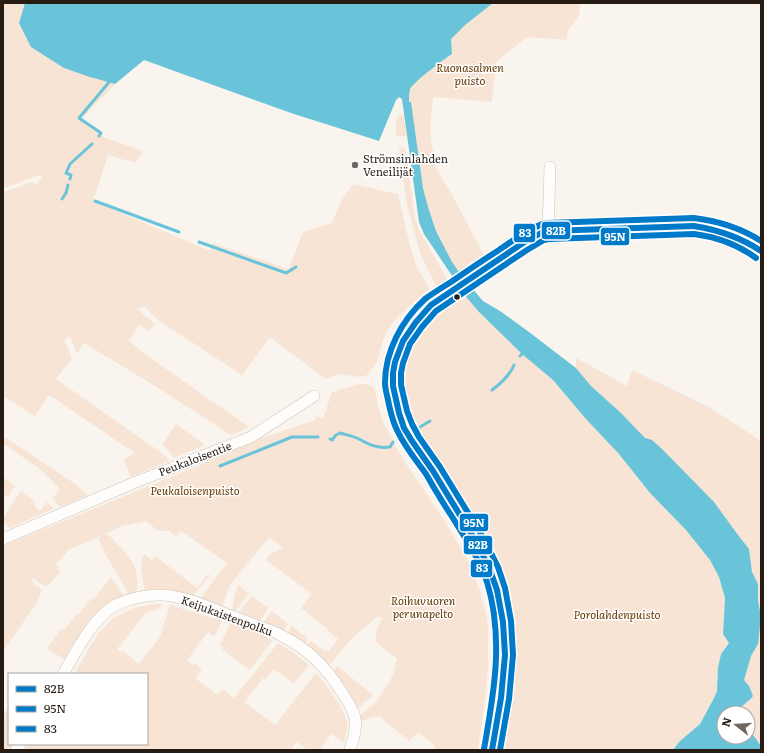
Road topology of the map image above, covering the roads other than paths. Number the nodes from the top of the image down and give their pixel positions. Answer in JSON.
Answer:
{"nodes":[{"id":1,"x":550,"y":167,"type":"dead end"},
{"id":2,"x":548,"y":231,"type":"junction"},
{"id":3,"x":761,"y":250,"type":"edge"},
{"id":4,"x":314,"y":396,"type":"dead end"},
{"id":5,"x":3,"y":539,"type":"edge"},
{"id":6,"x":64,"y":673,"type":"edge"},
{"id":7,"x":350,"y":750,"type":"edge"},
{"id":8,"x":492,"y":750,"type":"edge"}],
"edges":[{"from":1,"to":2,"type":"street"},
{"from":2,"to":3,"type":"street"},
{"from":2,"to":8,"type":"street"},
{"from":4,"to":5,"type":"street","name":"Peukaloisentie"},
{"from":6,"to":7,"type":"street","name":"Keijukaistenpolku"}]}
